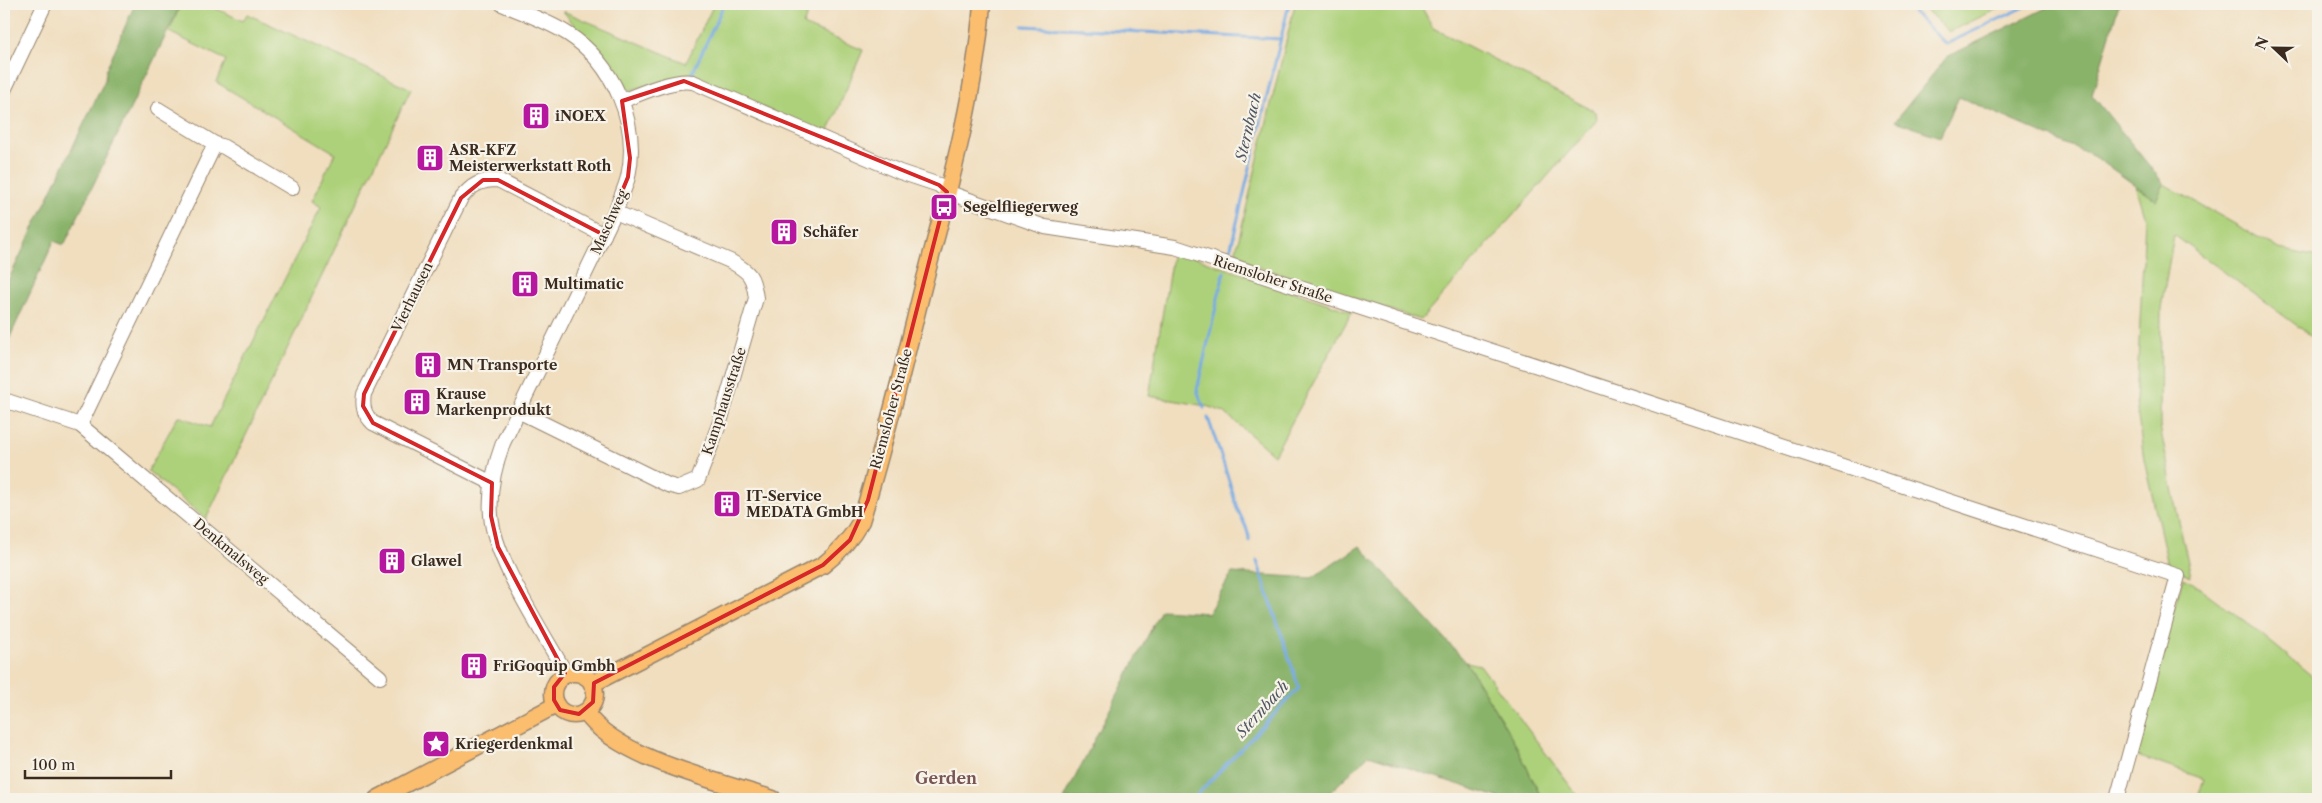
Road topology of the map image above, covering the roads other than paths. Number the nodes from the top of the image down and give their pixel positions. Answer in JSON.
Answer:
{"nodes":[{"id":1,"x":45,"y":4,"type":"edge"},
{"id":2,"x":502,"y":4,"type":"edge"},
{"id":3,"x":982,"y":4,"type":"edge"},
{"id":4,"x":4,"y":90,"type":"edge"},
{"id":5,"x":622,"y":101,"type":"junction"},
{"id":6,"x":158,"y":109,"type":"dead end"},
{"id":7,"x":215,"y":144,"type":"junction"},
{"id":8,"x":292,"y":188,"type":"dead end"},
{"id":9,"x":947,"y":192,"type":"junction"},
{"id":10,"x":615,"y":212,"type":"junction"},
{"id":11,"x":604,"y":235,"type":"junction"},
{"id":12,"x":4,"y":400,"type":"edge"},
{"id":13,"x":518,"y":411,"type":"junction"},
{"id":14,"x":80,"y":425,"type":"junction"},
{"id":15,"x":492,"y":483,"type":"junction"},
{"id":16,"x":566,"y":674,"type":"junction"},
{"id":17,"x":380,"y":677,"type":"dead end"},
{"id":18,"x":592,"y":684,"type":"junction"},
{"id":19,"x":556,"y":705,"type":"junction"},
{"id":20,"x":585,"y":712,"type":"junction"},
{"id":21,"x":377,"y":799,"type":"edge"},
{"id":22,"x":773,"y":799,"type":"edge"},
{"id":23,"x":2117,"y":799,"type":"edge"}],
"edges":[{"from":1,"to":4,"type":"street"},
{"from":2,"to":5,"type":"street","name":"Maschweg"},
{"from":3,"to":9,"type":"main road","name":"Riemsloher Straße"},
{"from":5,"to":9,"type":"street"},
{"from":5,"to":10,"type":"street","name":"Maschweg"},
{"from":6,"to":7,"type":"street"},
{"from":7,"to":8,"type":"street"},
{"from":7,"to":14,"type":"street"},
{"from":9,"to":18,"type":"main road","name":"Riemsloher Straße"},
{"from":9,"to":23,"type":"street","name":"Riemsloher Straße"},
{"from":10,"to":11,"type":"street","name":"Maschweg"},
{"from":10,"to":13,"type":"street","name":"Kamphausstraße"},
{"from":11,"to":13,"type":"street","name":"Maschweg"},
{"from":11,"to":15,"type":"street","name":"Vierhausen"},
{"from":12,"to":14,"type":"street","name":"Denkmalsweg"},
{"from":13,"to":15,"type":"street","name":"Maschweg"},
{"from":14,"to":17,"type":"street","name":"Denkmalsweg"},
{"from":15,"to":16,"type":"street","name":"Maschweg"},
{"from":16,"to":18,"type":"main road"},
{"from":16,"to":19,"type":"main road"},
{"from":18,"to":20,"type":"main road"},
{"from":19,"to":20,"type":"main road"},
{"from":19,"to":21,"type":"main road"},
{"from":20,"to":22,"type":"main road"}]}
